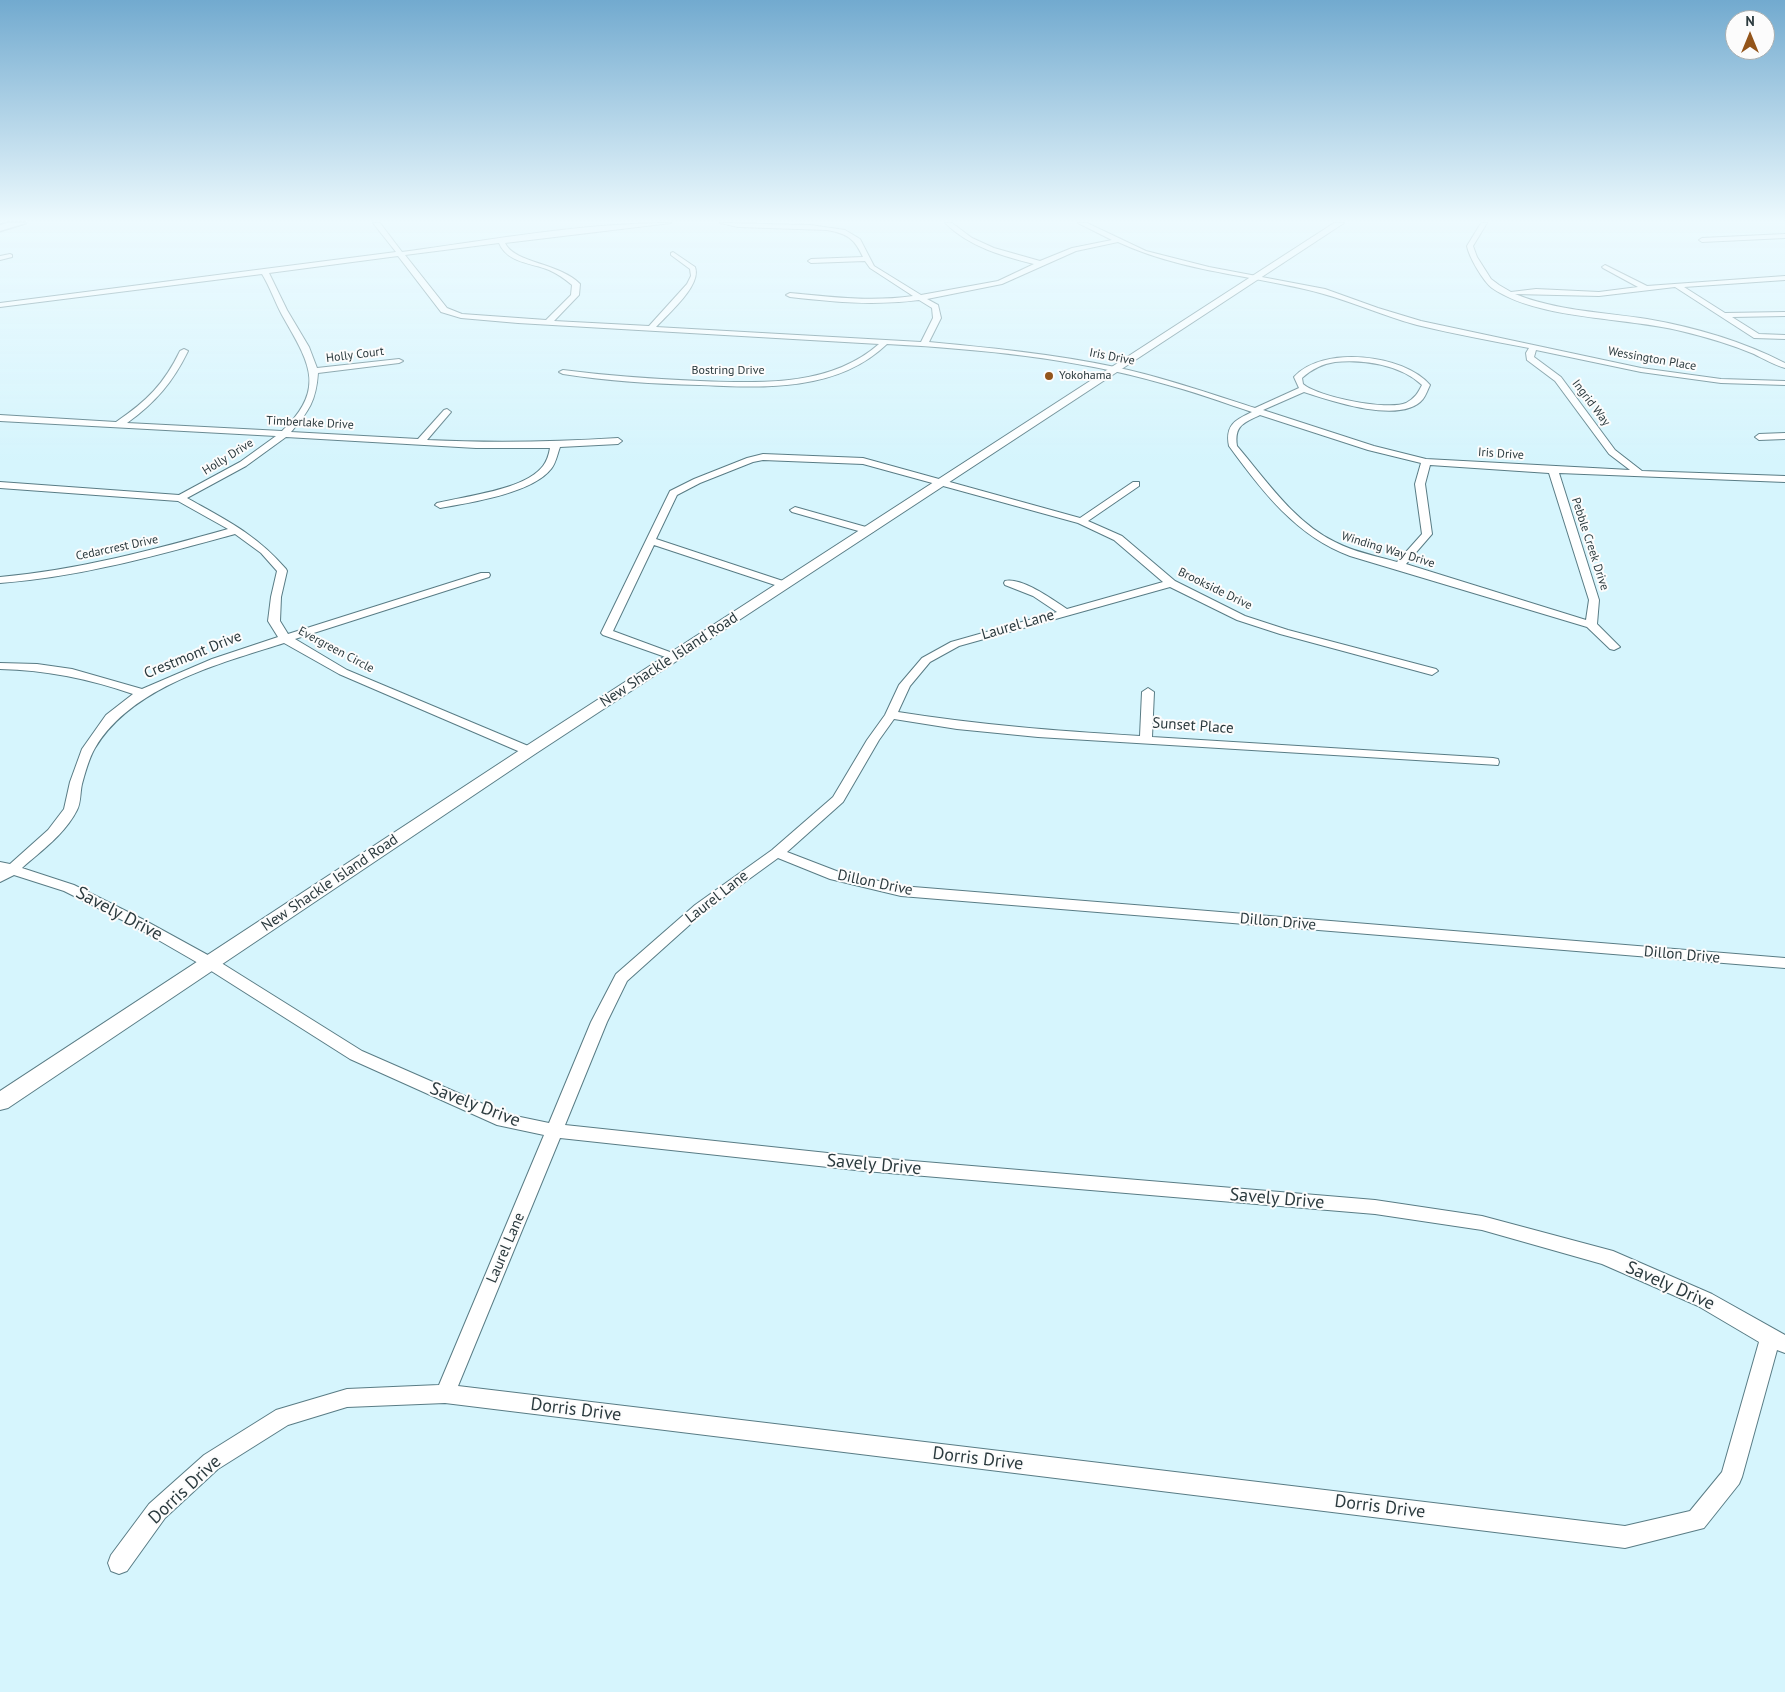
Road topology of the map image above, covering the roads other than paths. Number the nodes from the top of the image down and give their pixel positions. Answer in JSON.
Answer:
{"nodes":[{"id":1,"x":25,"y":302,"type":"edge"},
{"id":2,"x":280,"y":302,"type":"edge"},
{"id":3,"x":438,"y":302,"type":"edge"},
{"id":4,"x":568,"y":302,"type":"edge"},
{"id":5,"x":675,"y":302,"type":"edge"},
{"id":6,"x":928,"y":302,"type":"edge"},
{"id":7,"x":1219,"y":302,"type":"edge"},
{"id":8,"x":1353,"y":302,"type":"edge"},
{"id":9,"x":1537,"y":302,"type":"edge"},
{"id":10,"x":1702,"y":302,"type":"edge"},
{"id":11,"x":0,"y":305,"type":"edge"},
{"id":12,"x":1785,"y":314,"type":"edge"},
{"id":13,"x":1722,"y":315,"type":"junction"},
{"id":14,"x":549,"y":322,"type":"junction"},
{"id":15,"x":652,"y":328,"type":"junction"},
{"id":16,"x":1785,"y":337,"type":"edge"},
{"id":17,"x":884,"y":343,"type":"junction"},
{"id":18,"x":924,"y":344,"type":"junction"},
{"id":19,"x":1533,"y":348,"type":"junction"},
{"id":20,"x":184,"y":351,"type":"dead end"},
{"id":21,"x":399,"y":361,"type":"dead end"},
{"id":22,"x":1785,"y":366,"type":"edge"},
{"id":23,"x":1114,"y":370,"type":"junction"},
{"id":24,"x":314,"y":371,"type":"junction"},
{"id":25,"x":562,"y":372,"type":"dead end"},
{"id":26,"x":1785,"y":383,"type":"edge"},
{"id":27,"x":1306,"y":390,"type":"junction"},
{"id":28,"x":448,"y":412,"type":"dead end"},
{"id":29,"x":1260,"y":412,"type":"junction"},
{"id":30,"x":0,"y":418,"type":"edge"},
{"id":31,"x":119,"y":424,"type":"junction"},
{"id":32,"x":284,"y":434,"type":"junction"},
{"id":33,"x":1785,"y":436,"type":"edge"},
{"id":34,"x":1759,"y":437,"type":"dead end"},
{"id":35,"x":421,"y":441,"type":"junction"},
{"id":36,"x":618,"y":441,"type":"dead end"},
{"id":37,"x":556,"y":445,"type":"junction"},
{"id":38,"x":1426,"y":462,"type":"junction"},
{"id":39,"x":1553,"y":470,"type":"junction"},
{"id":40,"x":1638,"y":472,"type":"junction"},
{"id":41,"x":1785,"y":479,"type":"edge"},
{"id":42,"x":944,"y":482,"type":"junction"},
{"id":43,"x":1136,"y":484,"type":"dead end"},
{"id":44,"x":0,"y":485,"type":"edge"},
{"id":45,"x":180,"y":498,"type":"junction"},
{"id":46,"x":440,"y":505,"type":"dead end"},
{"id":47,"x":794,"y":510,"type":"dead end"},
{"id":48,"x":1081,"y":521,"type":"junction"},
{"id":49,"x":237,"y":530,"type":"junction"},
{"id":50,"x":869,"y":531,"type":"junction"},
{"id":51,"x":650,"y":540,"type":"junction"},
{"id":52,"x":1399,"y":566,"type":"junction"},
{"id":53,"x":485,"y":574,"type":"dead end"},
{"id":54,"x":0,"y":580,"type":"edge"},
{"id":55,"x":1171,"y":582,"type":"junction"},
{"id":56,"x":1009,"y":583,"type":"dead end"},
{"id":57,"x":785,"y":585,"type":"junction"},
{"id":58,"x":1064,"y":612,"type":"junction"},
{"id":59,"x":1592,"y":625,"type":"junction"},
{"id":60,"x":284,"y":638,"type":"junction"},
{"id":61,"x":1614,"y":647,"type":"dead end"},
{"id":62,"x":674,"y":657,"type":"junction"},
{"id":63,"x":0,"y":666,"type":"edge"},
{"id":64,"x":1432,"y":671,"type":"dead end"},
{"id":65,"x":1148,"y":692,"type":"dead end"},
{"id":66,"x":142,"y":693,"type":"junction"},
{"id":67,"x":891,"y":715,"type":"junction"},
{"id":68,"x":1146,"y":739,"type":"junction"},
{"id":69,"x":529,"y":751,"type":"junction"},
{"id":70,"x":1493,"y":762,"type":"dead end"},
{"id":71,"x":777,"y":853,"type":"junction"},
{"id":72,"x":4,"y":871,"type":"edge"},
{"id":73,"x":210,"y":963,"type":"junction"},
{"id":74,"x":1785,"y":963,"type":"edge"},
{"id":75,"x":0,"y":1102,"type":"edge"},
{"id":76,"x":555,"y":1131,"type":"junction"},
{"id":77,"x":1777,"y":1341,"type":"edge"},
{"id":78,"x":445,"y":1394,"type":"junction"},
{"id":79,"x":119,"y":1563,"type":"dead end"}],
"edges":[{"from":1,"to":11,"type":"street"},
{"from":2,"to":24,"type":"street"},
{"from":3,"to":14,"type":"street","name":"Iris Drive"},
{"from":4,"to":14,"type":"street"},
{"from":5,"to":15,"type":"street"},
{"from":6,"to":18,"type":"street"},
{"from":7,"to":23,"type":"main road","name":"New Shackle Island Road"},
{"from":8,"to":19,"type":"street","name":"Wessington Place"},
{"from":9,"to":22,"type":"street"},
{"from":10,"to":13,"type":"street"},
{"from":12,"to":13,"type":"street"},
{"from":13,"to":16,"type":"street"},
{"from":14,"to":15,"type":"street","name":"Iris Drive"},
{"from":15,"to":17,"type":"street","name":"Iris Drive"},
{"from":17,"to":18,"type":"street","name":"Iris Drive"},
{"from":17,"to":25,"type":"street","name":"Bostring Drive"},
{"from":18,"to":23,"type":"street","name":"Iris Drive"},
{"from":19,"to":26,"type":"street","name":"Wessington Place"},
{"from":19,"to":40,"type":"street","name":"Ingrid Way"},
{"from":20,"to":31,"type":"street"},
{"from":21,"to":24,"type":"street","name":"Holly Court"},
{"from":23,"to":29,"type":"street","name":"Iris Drive"},
{"from":23,"to":42,"type":"main road","name":"New Shackle Island Road"},
{"from":24,"to":32,"type":"street","name":"Holly Drive"},
{"from":27,"to":27,"type":"street"},
{"from":27,"to":29,"type":"street","name":"Winding Way Drive"},
{"from":28,"to":35,"type":"street"},
{"from":29,"to":38,"type":"street","name":"Iris Drive"},
{"from":29,"to":52,"type":"street","name":"Winding Way Drive"},
{"from":30,"to":31,"type":"street","name":"Timberlake Drive"},
{"from":31,"to":32,"type":"street","name":"Timberlake Drive"},
{"from":32,"to":35,"type":"street","name":"Timberlake Drive"},
{"from":32,"to":45,"type":"street","name":"Holly Drive"},
{"from":33,"to":34,"type":"street"},
{"from":35,"to":37,"type":"street","name":"Timberlake Drive"},
{"from":36,"to":37,"type":"street","name":"Timberlake Drive"},
{"from":37,"to":46,"type":"street"},
{"from":38,"to":39,"type":"street","name":"Iris Drive"},
{"from":38,"to":52,"type":"street"},
{"from":39,"to":40,"type":"street","name":"Iris Drive"},
{"from":39,"to":59,"type":"street","name":"Pebble Creek Drive"},
{"from":40,"to":41,"type":"street","name":"Iris Drive"},
{"from":42,"to":48,"type":"street","name":"Brookside Drive"},
{"from":42,"to":50,"type":"main road","name":"New Shackle Island Road"},
{"from":42,"to":51,"type":"street","name":"Brookside Drive"},
{"from":43,"to":48,"type":"street"},
{"from":44,"to":45,"type":"street","name":"Evergreen Circle"},
{"from":45,"to":49,"type":"street","name":"Evergreen Circle"},
{"from":47,"to":50,"type":"street"},
{"from":48,"to":55,"type":"street","name":"Brookside Drive"},
{"from":49,"to":54,"type":"street","name":"Cedarcrest Drive"},
{"from":49,"to":60,"type":"street","name":"Evergreen Circle"},
{"from":50,"to":57,"type":"main road","name":"New Shackle Island Road"},
{"from":51,"to":57,"type":"street"},
{"from":51,"to":62,"type":"street","name":"Brookside Drive"},
{"from":52,"to":59,"type":"street","name":"Winding Way Drive"},
{"from":53,"to":60,"type":"street","name":"Crestmont Drive"},
{"from":55,"to":58,"type":"street","name":"Laurel Lane"},
{"from":55,"to":64,"type":"street","name":"Brookside Drive"},
{"from":56,"to":58,"type":"street"},
{"from":57,"to":62,"type":"main road","name":"New Shackle Island Road"},
{"from":58,"to":67,"type":"street","name":"Laurel Lane"},
{"from":59,"to":61,"type":"street"},
{"from":60,"to":66,"type":"street","name":"Crestmont Drive"},
{"from":60,"to":69,"type":"street","name":"Evergreen Circle"},
{"from":62,"to":69,"type":"main road","name":"New Shackle Island Road"},
{"from":63,"to":66,"type":"street"},
{"from":65,"to":68,"type":"street"},
{"from":66,"to":72,"type":"street","name":"Crestmont Drive"},
{"from":67,"to":68,"type":"street","name":"Sunset Place"},
{"from":67,"to":71,"type":"street","name":"Laurel Lane"},
{"from":68,"to":70,"type":"street","name":"Sunset Place"},
{"from":69,"to":73,"type":"main road","name":"New Shackle Island Road"},
{"from":71,"to":74,"type":"street","name":"Dillon Drive"},
{"from":71,"to":76,"type":"street","name":"Laurel Lane"},
{"from":72,"to":73,"type":"street","name":"Savely Drive"},
{"from":73,"to":75,"type":"main road","name":"New Shackle Island Road"},
{"from":73,"to":76,"type":"street","name":"Savely Drive"},
{"from":76,"to":77,"type":"street","name":"Savely Drive"},
{"from":76,"to":78,"type":"street","name":"Laurel Lane"},
{"from":77,"to":78,"type":"street","name":"Dorris Drive"},
{"from":78,"to":79,"type":"street","name":"Dorris Drive"}]}
